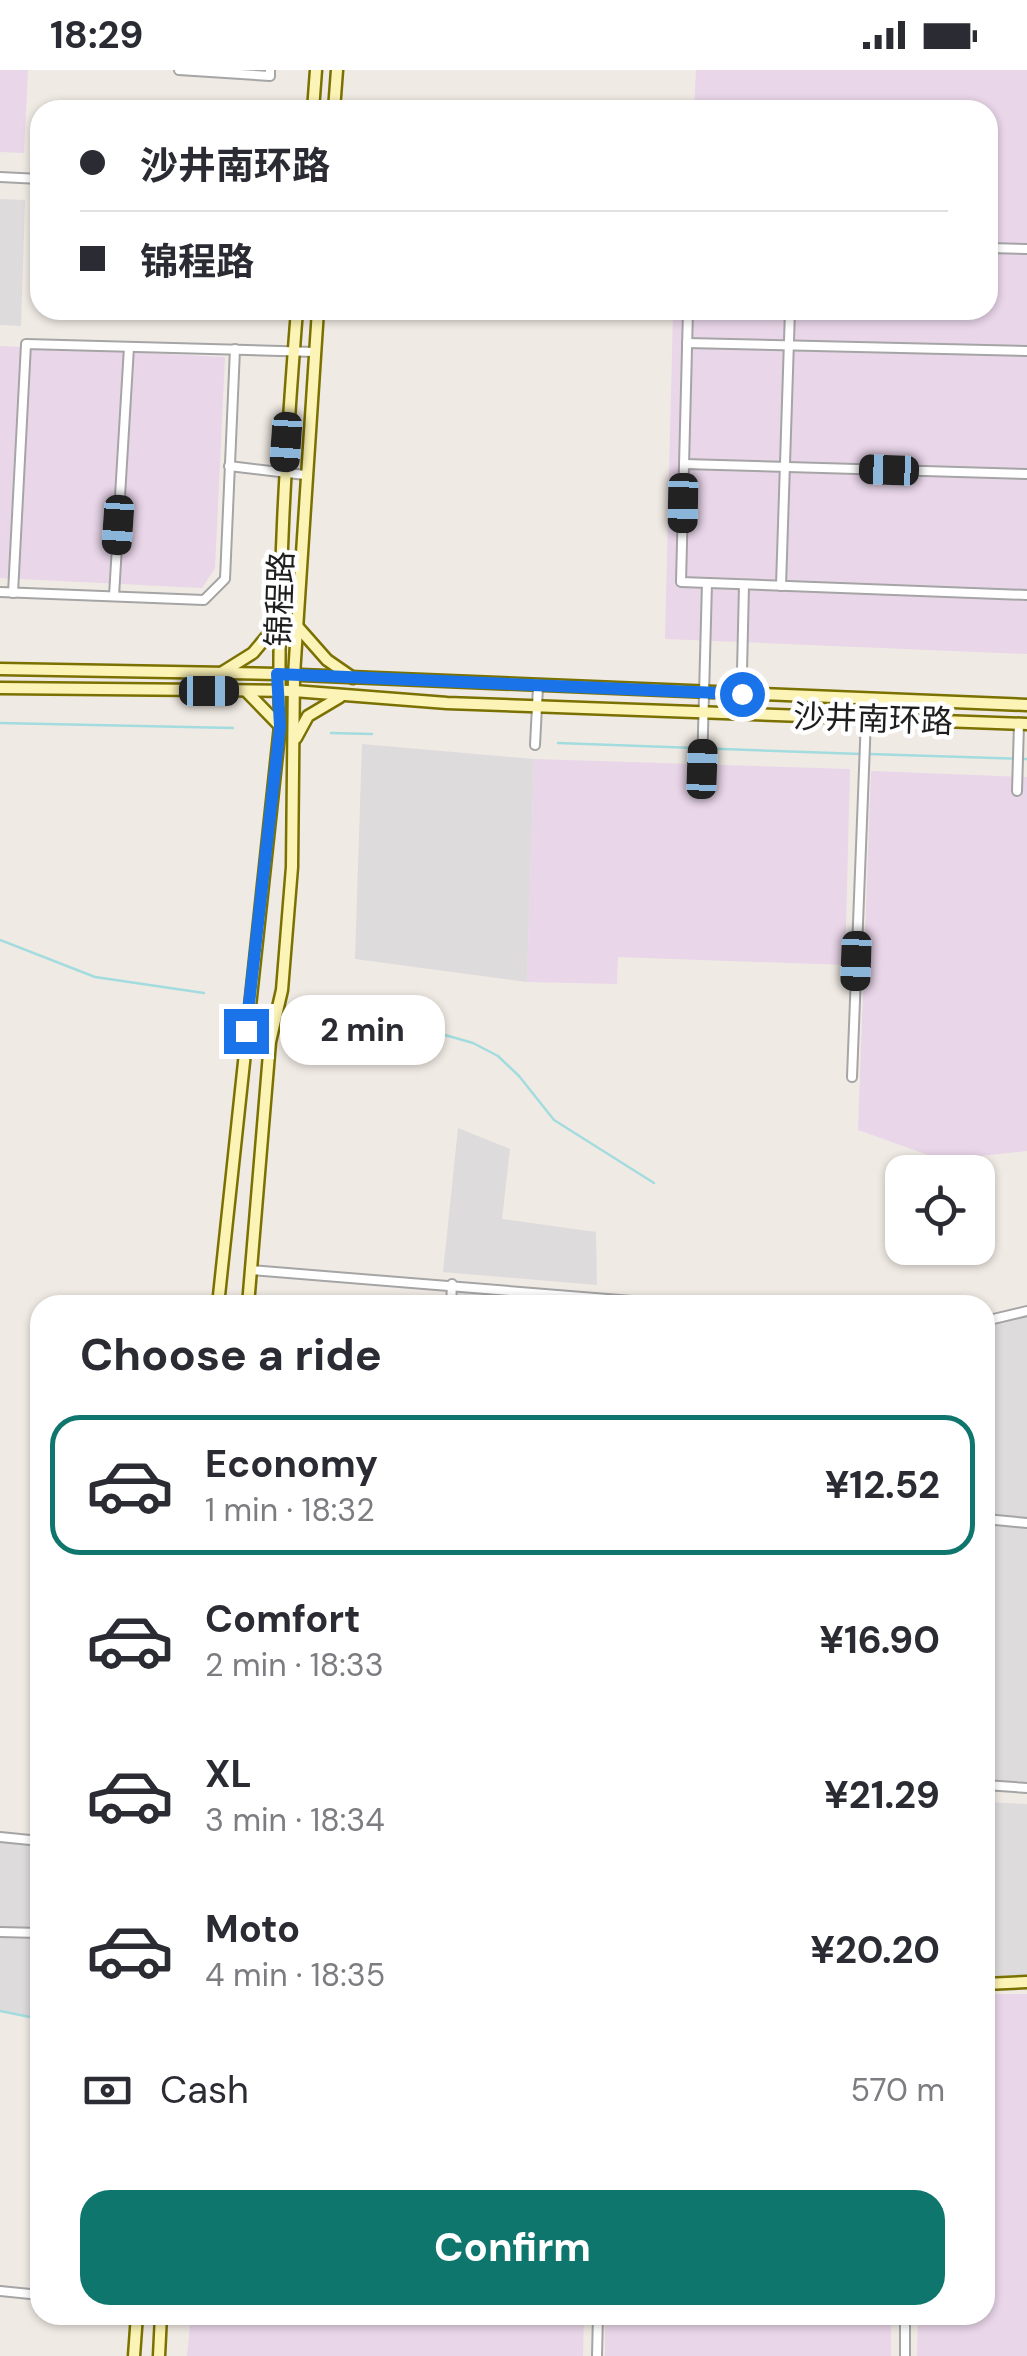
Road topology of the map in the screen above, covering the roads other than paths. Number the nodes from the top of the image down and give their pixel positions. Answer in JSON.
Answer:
{"nodes":[{"id":1,"x":179,"y":70,"type":"edge"},
{"id":2,"x":270,"y":70,"type":"edge"},
{"id":3,"x":316,"y":70,"type":"edge"},
{"id":4,"x":338,"y":70,"type":"edge"},
{"id":5,"x":314,"y":100,"type":"edge"},
{"id":6,"x":335,"y":100,"type":"edge"},
{"id":7,"x":0,"y":177,"type":"edge"},
{"id":8,"x":30,"y":178,"type":"edge"},
{"id":9,"x":998,"y":249,"type":"edge"},
{"id":10,"x":1027,"y":250,"type":"edge"},
{"id":11,"x":295,"y":320,"type":"edge"},
{"id":12,"x":317,"y":320,"type":"edge"},
{"id":13,"x":688,"y":320,"type":"edge"},
{"id":14,"x":790,"y":320,"type":"edge"},
{"id":15,"x":688,"y":343,"type":"junction"},
{"id":16,"x":789,"y":345,"type":"junction"},
{"id":17,"x":129,"y":347,"type":"junction"},
{"id":18,"x":235,"y":349,"type":"junction"},
{"id":19,"x":293,"y":351,"type":"junction"},
{"id":20,"x":1027,"y":351,"type":"edge"},
{"id":21,"x":315,"y":352,"type":"junction"},
{"id":22,"x":684,"y":464,"type":"junction"},
{"id":23,"x":229,"y":466,"type":"junction"},
{"id":24,"x":786,"y":467,"type":"junction"},
{"id":25,"x":284,"y":472,"type":"junction"},
{"id":26,"x":1027,"y":474,"type":"edge"},
{"id":27,"x":305,"y":475,"type":"junction"},
{"id":28,"x":707,"y":583,"type":"junction"},
{"id":29,"x":744,"y":584,"type":"junction"},
{"id":30,"x":781,"y":586,"type":"junction"},
{"id":31,"x":0,"y":592,"type":"edge"},
{"id":32,"x":13,"y":593,"type":"junction"},
{"id":33,"x":1027,"y":595,"type":"edge"},
{"id":34,"x":114,"y":596,"type":"junction"},
{"id":35,"x":279,"y":622,"type":"junction"},
{"id":36,"x":297,"y":626,"type":"junction"},
{"id":37,"x":0,"y":669,"type":"edge"},
{"id":38,"x":221,"y":673,"type":"junction"},
{"id":39,"x":277,"y":674,"type":"junction"},
{"id":40,"x":294,"y":675,"type":"junction"},
{"id":41,"x":354,"y":679,"type":"junction"},
{"id":42,"x":538,"y":687,"type":"junction"},
{"id":43,"x":0,"y":688,"type":"edge"},
{"id":44,"x":246,"y":692,"type":"junction"},
{"id":45,"x":280,"y":692,"type":"junction"},
{"id":46,"x":294,"y":692,"type":"junction"},
{"id":47,"x":704,"y":693,"type":"junction"},
{"id":48,"x":742,"y":694,"type":"junction"},
{"id":49,"x":343,"y":695,"type":"junction"},
{"id":50,"x":1027,"y":705,"type":"edge"},
{"id":51,"x":537,"y":706,"type":"junction"},
{"id":52,"x":703,"y":712,"type":"junction"},
{"id":53,"x":741,"y":714,"type":"junction"},
{"id":54,"x":866,"y":718,"type":"junction"},
{"id":55,"x":1023,"y":724,"type":"edge"},
{"id":56,"x":280,"y":726,"type":"junction"},
{"id":57,"x":296,"y":739,"type":"junction"},
{"id":58,"x":536,"y":745,"type":"dead end"},
{"id":59,"x":702,"y":769,"type":"dead end"},
{"id":60,"x":1018,"y":791,"type":"dead end"},
{"id":61,"x":852,"y":1077,"type":"dead end"},
{"id":62,"x":250,"y":1270,"type":"junction"},
{"id":63,"x":452,"y":1284,"type":"junction"},
{"id":64,"x":546,"y":1293,"type":"joint"},
{"id":65,"x":219,"y":1295,"type":"edge"},
{"id":66,"x":249,"y":1295,"type":"edge"},
{"id":67,"x":451,"y":1295,"type":"edge"},
{"id":68,"x":565,"y":1295,"type":"edge"},
{"id":69,"x":1027,"y":1310,"type":"edge"},
{"id":70,"x":995,"y":1318,"type":"edge"},
{"id":71,"x":995,"y":1520,"type":"edge"},
{"id":72,"x":1027,"y":1523,"type":"edge"},
{"id":73,"x":995,"y":1785,"type":"edge"},
{"id":74,"x":1027,"y":1788,"type":"edge"},
{"id":75,"x":0,"y":1837,"type":"edge"},
{"id":76,"x":30,"y":1840,"type":"edge"},
{"id":77,"x":0,"y":1932,"type":"edge"},
{"id":78,"x":30,"y":1933,"type":"edge"},
{"id":79,"x":1027,"y":1982,"type":"edge"},
{"id":80,"x":995,"y":1984,"type":"edge"},
{"id":81,"x":0,"y":2292,"type":"edge"},
{"id":82,"x":30,"y":2294,"type":"edge"},
{"id":83,"x":136,"y":2325,"type":"edge"},
{"id":84,"x":161,"y":2325,"type":"edge"},
{"id":85,"x":598,"y":2325,"type":"edge"},
{"id":86,"x":905,"y":2325,"type":"edge"},
{"id":87,"x":134,"y":2356,"type":"edge"},
{"id":88,"x":159,"y":2356,"type":"edge"},
{"id":89,"x":597,"y":2356,"type":"edge"},
{"id":90,"x":905,"y":2356,"type":"edge"}],
"edges":[{"from":1,"to":2,"type":"street"},
{"from":3,"to":5,"type":"main road"},
{"from":4,"to":6,"type":"main road"},
{"from":7,"to":8,"type":"street"},
{"from":9,"to":10,"type":"street"},
{"from":11,"to":19,"type":"main road","name":"锦程路"},
{"from":12,"to":21,"type":"main road","name":"锦程路"},
{"from":13,"to":15,"type":"street"},
{"from":14,"to":16,"type":"street"},
{"from":15,"to":16,"type":"street"},
{"from":15,"to":22,"type":"street"},
{"from":16,"to":20,"type":"street"},
{"from":16,"to":24,"type":"street"},
{"from":17,"to":18,"type":"street"},
{"from":17,"to":32,"type":"street"},
{"from":17,"to":34,"type":"street"},
{"from":18,"to":19,"type":"street"},
{"from":18,"to":23,"type":"street"},
{"from":19,"to":21,"type":"street"},
{"from":19,"to":25,"type":"main road","name":"锦程路"},
{"from":21,"to":27,"type":"main road","name":"锦程路"},
{"from":22,"to":24,"type":"street"},
{"from":22,"to":28,"type":"street"},
{"from":23,"to":25,"type":"street"},
{"from":23,"to":34,"type":"street"},
{"from":24,"to":26,"type":"street"},
{"from":24,"to":30,"type":"street"},
{"from":25,"to":27,"type":"street"},
{"from":25,"to":35,"type":"main road","name":"锦程路"},
{"from":27,"to":36,"type":"main road","name":"锦程路"},
{"from":28,"to":29,"type":"street"},
{"from":28,"to":47,"type":"street"},
{"from":29,"to":30,"type":"street"},
{"from":29,"to":48,"type":"street"},
{"from":30,"to":33,"type":"street"},
{"from":31,"to":32,"type":"street"},
{"from":32,"to":34,"type":"street"},
{"from":35,"to":38,"type":"main road"},
{"from":35,"to":39,"type":"main road","name":"锦程路"},
{"from":36,"to":40,"type":"main road","name":"锦程路"},
{"from":36,"to":41,"type":"main road"},
{"from":37,"to":38,"type":"main road","name":"沙井南环路"},
{"from":38,"to":39,"type":"main road","name":"沙井南环路"},
{"from":39,"to":40,"type":"main road","name":"沙井南环路"},
{"from":39,"to":45,"type":"main road","name":"锦程路"},
{"from":40,"to":41,"type":"main road","name":"沙井南环路"},
{"from":40,"to":46,"type":"main road","name":"锦程路"},
{"from":41,"to":42,"type":"main road","name":"沙井南环路"},
{"from":42,"to":47,"type":"main road","name":"沙井南环路"},
{"from":42,"to":51,"type":"street"},
{"from":43,"to":44,"type":"main road","name":"沙井南环路"},
{"from":44,"to":45,"type":"main road","name":"沙井南环路"},
{"from":44,"to":56,"type":"main road"},
{"from":45,"to":46,"type":"main road","name":"沙井南环路"},
{"from":45,"to":56,"type":"main road","name":"锦程路"},
{"from":46,"to":49,"type":"main road","name":"沙井南环路"},
{"from":46,"to":57,"type":"main road","name":"锦程路"},
{"from":47,"to":48,"type":"main road","name":"沙井南环路"},
{"from":47,"to":52,"type":"street"},
{"from":48,"to":50,"type":"main road","name":"沙井南环路"},
{"from":48,"to":53,"type":"street"},
{"from":49,"to":51,"type":"main road","name":"沙井南环路"},
{"from":49,"to":57,"type":"main road"},
{"from":51,"to":52,"type":"main road","name":"沙井南环路"},
{"from":51,"to":58,"type":"street"},
{"from":52,"to":53,"type":"main road","name":"沙井南环路"},
{"from":52,"to":59,"type":"street"},
{"from":53,"to":54,"type":"main road","name":"沙井南环路"},
{"from":54,"to":55,"type":"main road","name":"沙井南环路"},
{"from":54,"to":61,"type":"street"},
{"from":55,"to":60,"type":"street"},
{"from":56,"to":65,"type":"main road","name":"锦程路"},
{"from":57,"to":62,"type":"main road","name":"锦程路"},
{"from":62,"to":63,"type":"street"},
{"from":62,"to":66,"type":"main road","name":"锦程路"},
{"from":63,"to":64,"type":"street"},
{"from":63,"to":67,"type":"street"},
{"from":64,"to":68,"type":"street"},
{"from":69,"to":70,"type":"street"},
{"from":71,"to":72,"type":"street"},
{"from":73,"to":74,"type":"street"},
{"from":75,"to":76,"type":"street"},
{"from":77,"to":78,"type":"street"},
{"from":79,"to":80,"type":"main road"},
{"from":81,"to":82,"type":"street"},
{"from":83,"to":87,"type":"main road"},
{"from":84,"to":88,"type":"main road"},
{"from":85,"to":89,"type":"street"},
{"from":86,"to":90,"type":"street"}]}
